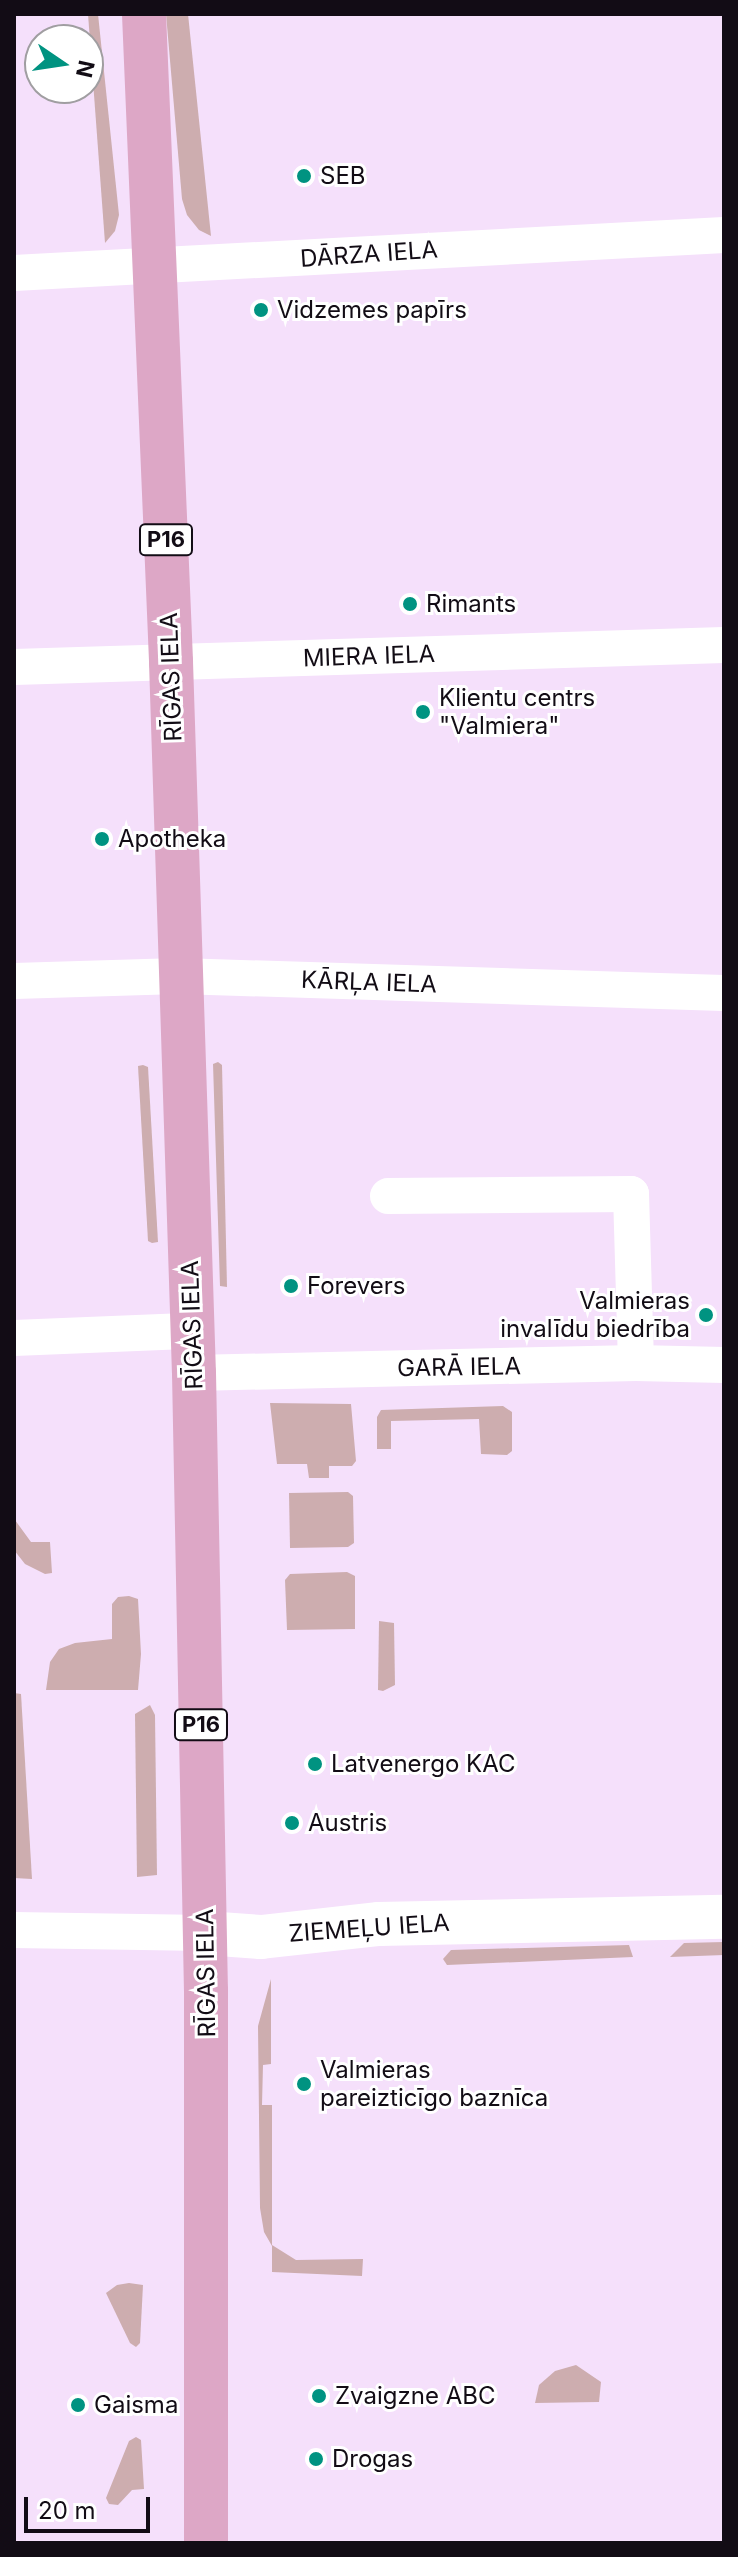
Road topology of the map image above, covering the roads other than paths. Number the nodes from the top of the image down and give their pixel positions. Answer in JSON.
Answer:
{"nodes":[{"id":1,"x":122,"y":14,"type":"edge"},
{"id":2,"x":144,"y":14,"type":"edge"},
{"id":3,"x":146,"y":108,"type":"junction"},
{"id":4,"x":724,"y":235,"type":"edge"},
{"id":5,"x":155,"y":268,"type":"junction"},
{"id":6,"x":14,"y":273,"type":"edge"},
{"id":7,"x":724,"y":645,"type":"edge"},
{"id":8,"x":171,"y":662,"type":"junction"},
{"id":9,"x":14,"y":667,"type":"edge"},
{"id":10,"x":179,"y":976,"type":"junction"},
{"id":11,"x":14,"y":981,"type":"edge"},
{"id":12,"x":724,"y":993,"type":"edge"},
{"id":13,"x":388,"y":1196,"type":"dead end"},
{"id":14,"x":14,"y":1338,"type":"edge"},
{"id":15,"x":193,"y":1352,"type":"junction"},
{"id":16,"x":636,"y":1363,"type":"junction"},
{"id":17,"x":724,"y":1365,"type":"edge"},
{"id":18,"x":724,"y":1917,"type":"edge"},
{"id":19,"x":14,"y":1930,"type":"edge"},
{"id":20,"x":205,"y":1933,"type":"junction"},
{"id":21,"x":206,"y":2543,"type":"edge"}],
"edges":[{"from":1,"to":3,"type":"main road","name":"RĪGAS IELA","number":"P16"},
{"from":2,"to":3,"type":"main road","name":"RĪGAS IELA","number":"P16"},
{"from":3,"to":5,"type":"main road","name":"RĪGAS IELA","number":"P16"},
{"from":4,"to":5,"type":"street","name":"DĀRZA IELA"},
{"from":5,"to":6,"type":"street","name":"DĀRZA IELA"},
{"from":5,"to":8,"type":"main road","name":"RĪGAS IELA","number":"P16"},
{"from":7,"to":8,"type":"street","name":"MIERA IELA"},
{"from":8,"to":9,"type":"street","name":"MIERA IELA"},
{"from":8,"to":10,"type":"main road","name":"RĪGAS IELA","number":"P16"},
{"from":10,"to":11,"type":"street","name":"KĀRĻA IELA"},
{"from":10,"to":12,"type":"street","name":"KĀRĻA IELA"},
{"from":10,"to":15,"type":"main road","name":"RĪGAS IELA","number":"P16"},
{"from":13,"to":16,"type":"street"},
{"from":14,"to":15,"type":"street","name":"GARĀ IELA"},
{"from":15,"to":16,"type":"street","name":"GARĀ IELA"},
{"from":15,"to":20,"type":"main road","name":"RĪGAS IELA","number":"P16"},
{"from":16,"to":17,"type":"street","name":"GARĀ IELA"},
{"from":18,"to":20,"type":"street","name":"ZIEMEĻU IELA"},
{"from":19,"to":20,"type":"street","name":"ZIEMEĻU IELA"},
{"from":20,"to":21,"type":"main road","name":"RĪGAS IELA","number":"P16"}]}
